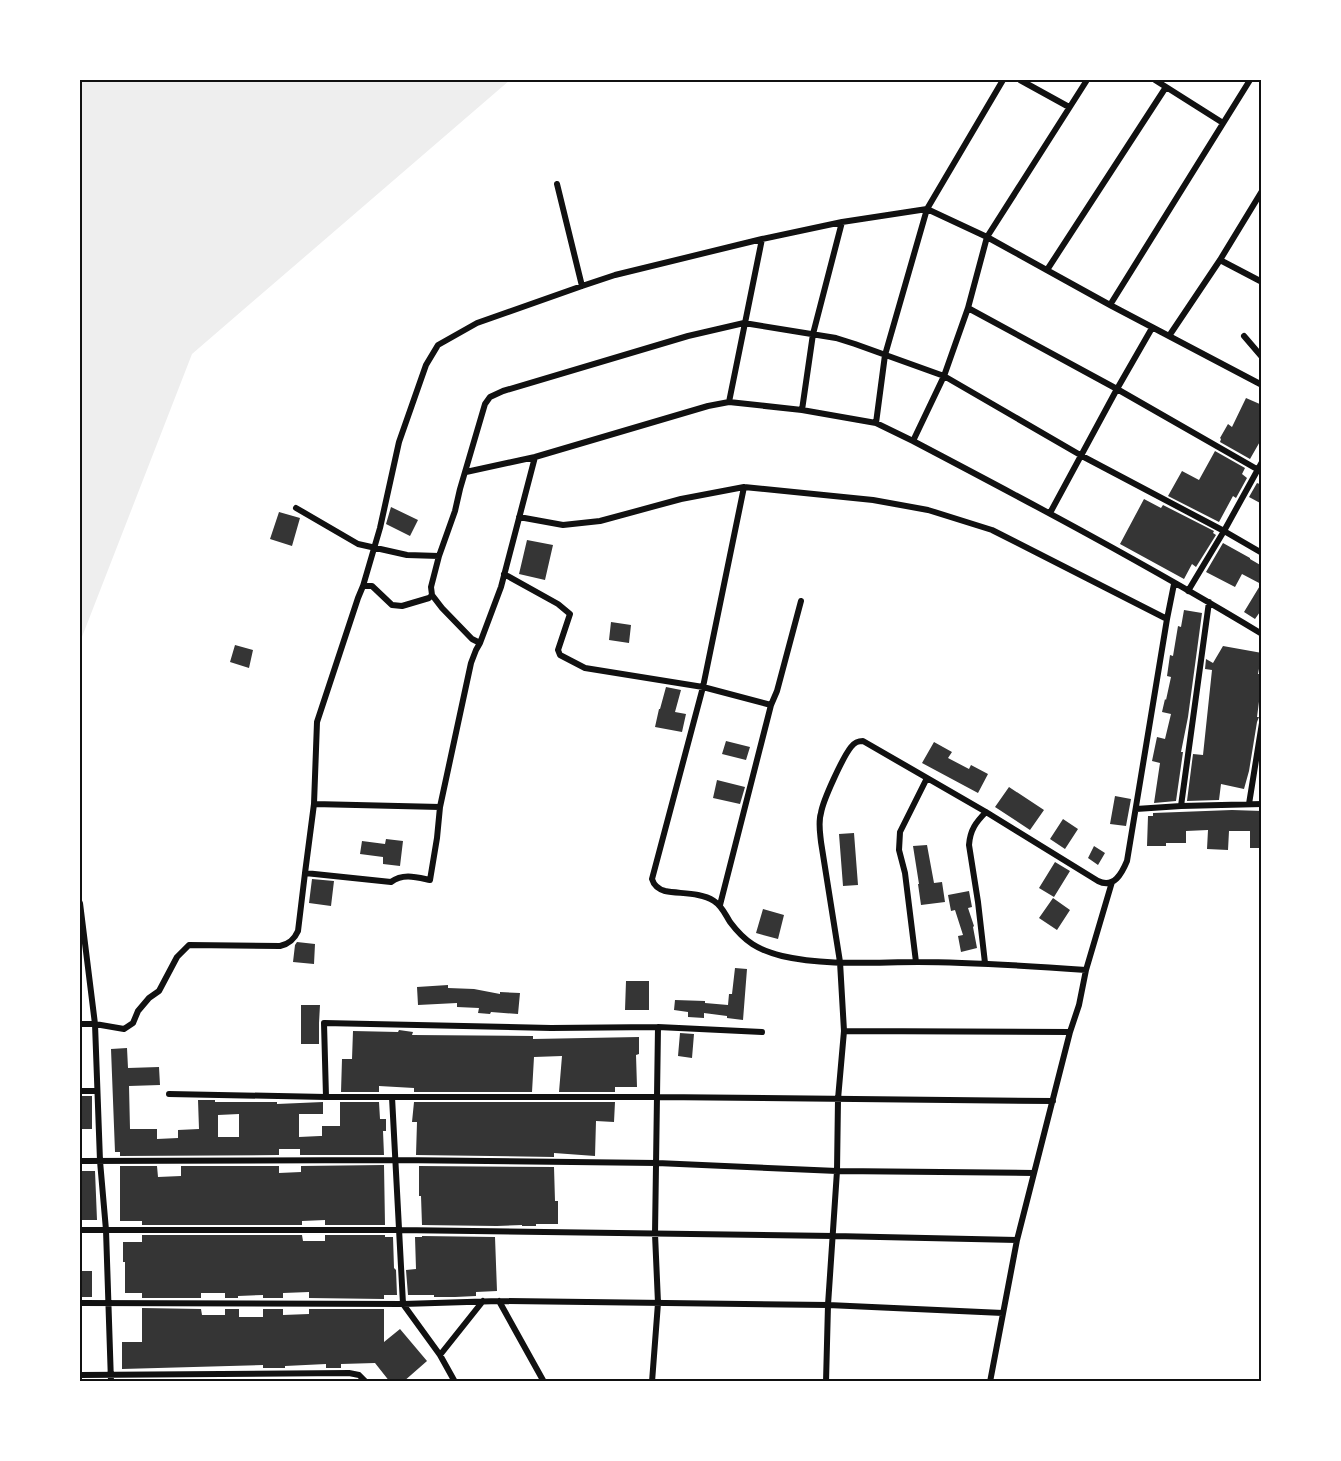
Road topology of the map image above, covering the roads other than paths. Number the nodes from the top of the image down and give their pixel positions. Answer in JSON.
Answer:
{"nodes":[{"id":1,"x":1004,"y":80,"type":"edge"},
{"id":2,"x":1020,"y":80,"type":"edge"},
{"id":3,"x":1087,"y":80,"type":"edge"},
{"id":4,"x":1155,"y":80,"type":"edge"},
{"id":5,"x":1250,"y":80,"type":"edge"},
{"id":6,"x":1166,"y":87,"type":"junction"},
{"id":7,"x":1069,"y":107,"type":"junction"},
{"id":8,"x":1223,"y":123,"type":"junction"},
{"id":9,"x":556,"y":184,"type":"dead end"},
{"id":10,"x":1262,"y":191,"type":"edge"},
{"id":11,"x":927,"y":209,"type":"junction"},
{"id":12,"x":842,"y":222,"type":"junction"},
{"id":13,"x":987,"y":237,"type":"junction"},
{"id":14,"x":762,"y":239,"type":"junction"},
{"id":15,"x":1220,"y":260,"type":"junction"},
{"id":16,"x":1047,"y":270,"type":"junction"},
{"id":17,"x":1262,"y":282,"type":"edge"},
{"id":18,"x":582,"y":286,"type":"junction"},
{"id":19,"x":1110,"y":305,"type":"junction"},
{"id":20,"x":968,"y":308,"type":"junction"},
{"id":21,"x":744,"y":323,"type":"junction"},
{"id":22,"x":1152,"y":328,"type":"junction"},
{"id":23,"x":813,"y":334,"type":"junction"},
{"id":24,"x":1168,"y":336,"type":"junction"},
{"id":25,"x":1244,"y":336,"type":"dead end"},
{"id":26,"x":885,"y":355,"type":"junction"},
{"id":27,"x":1262,"y":357,"type":"edge"},
{"id":28,"x":944,"y":376,"type":"junction"},
{"id":29,"x":1262,"y":385,"type":"edge"},
{"id":30,"x":1117,"y":388,"type":"junction"},
{"id":31,"x":729,"y":402,"type":"junction"},
{"id":32,"x":802,"y":410,"type":"junction"},
{"id":33,"x":876,"y":423,"type":"junction"},
{"id":34,"x":913,"y":441,"type":"junction"},
{"id":35,"x":1082,"y":456,"type":"junction"},
{"id":36,"x":535,"y":457,"type":"junction"},
{"id":37,"x":1262,"y":462,"type":"edge"},
{"id":38,"x":1260,"y":471,"type":"edge"},
{"id":39,"x":465,"y":472,"type":"junction"},
{"id":40,"x":744,"y":487,"type":"junction"},
{"id":41,"x":296,"y":508,"type":"dead end"},
{"id":42,"x":1050,"y":513,"type":"junction"},
{"id":43,"x":519,"y":517,"type":"junction"},
{"id":44,"x":1224,"y":531,"type":"junction"},
{"id":45,"x":374,"y":547,"type":"junction"},
{"id":46,"x":1262,"y":553,"type":"edge"},
{"id":47,"x":439,"y":556,"type":"junction"},
{"id":48,"x":504,"y":574,"type":"junction"},
{"id":49,"x":1174,"y":584,"type":"junction"},
{"id":50,"x":363,"y":586,"type":"junction"},
{"id":51,"x":1188,"y":591,"type":"junction"},
{"id":52,"x":432,"y":595,"type":"junction"},
{"id":53,"x":801,"y":601,"type":"dead end"},
{"id":54,"x":1209,"y":602,"type":"junction"},
{"id":55,"x":1167,"y":618,"type":"junction"},
{"id":56,"x":1262,"y":634,"type":"edge"},
{"id":57,"x":480,"y":643,"type":"junction"},
{"id":58,"x":703,"y":687,"type":"junction"},
{"id":59,"x":771,"y":705,"type":"junction"},
{"id":60,"x":1262,"y":723,"type":"edge"},
{"id":61,"x":927,"y":778,"type":"junction"},
{"id":62,"x":314,"y":804,"type":"junction"},
{"id":63,"x":1249,"y":804,"type":"junction"},
{"id":64,"x":1262,"y":804,"type":"edge"},
{"id":65,"x":1181,"y":806,"type":"junction"},
{"id":66,"x":440,"y":807,"type":"junction"},
{"id":67,"x":1136,"y":809,"type":"junction"},
{"id":68,"x":987,"y":812,"type":"junction"},
{"id":69,"x":305,"y":873,"type":"junction"},
{"id":70,"x":1112,"y":882,"type":"junction"},
{"id":71,"x":80,"y":903,"type":"edge"},
{"id":72,"x":720,"y":905,"type":"junction"},
{"id":73,"x":83,"y":956,"type":"edge"},
{"id":74,"x":840,"y":962,"type":"junction"},
{"id":75,"x":916,"y":962,"type":"junction"},
{"id":76,"x":985,"y":963,"type":"junction"},
{"id":77,"x":1086,"y":970,"type":"junction"},
{"id":78,"x":80,"y":1024,"type":"edge"},
{"id":79,"x":95,"y":1024,"type":"junction"},
{"id":80,"x":658,"y":1027,"type":"junction"},
{"id":81,"x":844,"y":1031,"type":"junction"},
{"id":82,"x":762,"y":1032,"type":"dead end"},
{"id":83,"x":1070,"y":1032,"type":"junction"},
{"id":84,"x":80,"y":1091,"type":"edge"},
{"id":85,"x":97,"y":1091,"type":"junction"},
{"id":86,"x":169,"y":1094,"type":"dead end"},
{"id":87,"x":326,"y":1097,"type":"junction"},
{"id":88,"x":392,"y":1097,"type":"junction"},
{"id":89,"x":657,"y":1097,"type":"junction"},
{"id":90,"x":838,"y":1099,"type":"junction"},
{"id":91,"x":1053,"y":1101,"type":"junction"},
{"id":92,"x":396,"y":1160,"type":"junction"},
{"id":93,"x":80,"y":1161,"type":"edge"},
{"id":94,"x":100,"y":1161,"type":"junction"},
{"id":95,"x":657,"y":1163,"type":"junction"},
{"id":96,"x":837,"y":1171,"type":"junction"},
{"id":97,"x":1034,"y":1173,"type":"junction"},
{"id":98,"x":80,"y":1230,"type":"edge"},
{"id":99,"x":106,"y":1230,"type":"junction"},
{"id":100,"x":398,"y":1230,"type":"junction"},
{"id":101,"x":655,"y":1234,"type":"junction"},
{"id":102,"x":834,"y":1236,"type":"junction"},
{"id":103,"x":1017,"y":1240,"type":"junction"},
{"id":104,"x":483,"y":1301,"type":"junction"},
{"id":105,"x":499,"y":1301,"type":"junction"},
{"id":106,"x":80,"y":1303,"type":"edge"},
{"id":107,"x":108,"y":1303,"type":"junction"},
{"id":108,"x":658,"y":1303,"type":"junction"},
{"id":109,"x":403,"y":1304,"type":"junction"},
{"id":110,"x":828,"y":1305,"type":"junction"},
{"id":111,"x":1003,"y":1313,"type":"junction"},
{"id":112,"x":440,"y":1355,"type":"junction"},
{"id":113,"x":80,"y":1375,"type":"edge"},
{"id":114,"x":111,"y":1379,"type":"edge"},
{"id":115,"x":366,"y":1382,"type":"edge"},
{"id":116,"x":455,"y":1382,"type":"edge"},
{"id":117,"x":544,"y":1382,"type":"edge"},
{"id":118,"x":652,"y":1382,"type":"edge"},
{"id":119,"x":826,"y":1382,"type":"edge"},
{"id":120,"x":990,"y":1382,"type":"edge"}],
"edges":[{"from":1,"to":11,"type":"street"},
{"from":2,"to":7,"type":"street"},
{"from":3,"to":7,"type":"street"},
{"from":4,"to":6,"type":"street"},
{"from":5,"to":8,"type":"street"},
{"from":6,"to":8,"type":"street"},
{"from":6,"to":16,"type":"street"},
{"from":7,"to":13,"type":"street"},
{"from":8,"to":19,"type":"street"},
{"from":9,"to":18,"type":"street"},
{"from":10,"to":15,"type":"street"},
{"from":11,"to":12,"type":"street"},
{"from":11,"to":13,"type":"street"},
{"from":11,"to":26,"type":"street"},
{"from":12,"to":14,"type":"street"},
{"from":12,"to":23,"type":"street"},
{"from":13,"to":16,"type":"street"},
{"from":13,"to":20,"type":"street"},
{"from":14,"to":18,"type":"street"},
{"from":14,"to":21,"type":"street"},
{"from":15,"to":17,"type":"street"},
{"from":15,"to":24,"type":"street"},
{"from":16,"to":19,"type":"street"},
{"from":18,"to":45,"type":"street"},
{"from":19,"to":22,"type":"street"},
{"from":20,"to":28,"type":"street"},
{"from":20,"to":30,"type":"street"},
{"from":21,"to":23,"type":"street"},
{"from":21,"to":31,"type":"street"},
{"from":21,"to":39,"type":"street"},
{"from":22,"to":24,"type":"street"},
{"from":22,"to":30,"type":"street"},
{"from":23,"to":26,"type":"street"},
{"from":23,"to":32,"type":"street"},
{"from":24,"to":29,"type":"street"},
{"from":25,"to":27,"type":"street"},
{"from":26,"to":28,"type":"street"},
{"from":26,"to":33,"type":"street"},
{"from":28,"to":34,"type":"street"},
{"from":28,"to":35,"type":"street"},
{"from":30,"to":35,"type":"street"},
{"from":30,"to":38,"type":"street"},
{"from":31,"to":32,"type":"street"},
{"from":31,"to":36,"type":"street"},
{"from":32,"to":33,"type":"street"},
{"from":33,"to":34,"type":"street"},
{"from":34,"to":42,"type":"street"},
{"from":35,"to":42,"type":"street"},
{"from":35,"to":44,"type":"street"},
{"from":36,"to":39,"type":"street"},
{"from":36,"to":43,"type":"street"},
{"from":37,"to":38,"type":"street"},
{"from":38,"to":44,"type":"street"},
{"from":39,"to":47,"type":"street"},
{"from":40,"to":43,"type":"street"},
{"from":40,"to":55,"type":"street"},
{"from":40,"to":58,"type":"street"},
{"from":41,"to":45,"type":"street"},
{"from":42,"to":49,"type":"street"},
{"from":43,"to":48,"type":"street"},
{"from":44,"to":46,"type":"street"},
{"from":44,"to":51,"type":"street"},
{"from":45,"to":47,"type":"street"},
{"from":45,"to":50,"type":"street"},
{"from":47,"to":52,"type":"street"},
{"from":48,"to":57,"type":"street"},
{"from":48,"to":58,"type":"street"},
{"from":49,"to":51,"type":"street"},
{"from":49,"to":55,"type":"street"},
{"from":50,"to":52,"type":"street"},
{"from":50,"to":62,"type":"street"},
{"from":51,"to":54,"type":"street"},
{"from":52,"to":57,"type":"street"},
{"from":53,"to":59,"type":"street"},
{"from":54,"to":56,"type":"street"},
{"from":54,"to":65,"type":"street"},
{"from":55,"to":67,"type":"street"},
{"from":57,"to":66,"type":"street"},
{"from":58,"to":59,"type":"street"},
{"from":58,"to":72,"type":"street"},
{"from":59,"to":72,"type":"street"},
{"from":60,"to":63,"type":"street"},
{"from":61,"to":68,"type":"street"},
{"from":61,"to":74,"type":"street"},
{"from":61,"to":75,"type":"street"},
{"from":62,"to":66,"type":"street"},
{"from":62,"to":69,"type":"street"},
{"from":63,"to":64,"type":"street"},
{"from":63,"to":65,"type":"street"},
{"from":65,"to":67,"type":"street"},
{"from":66,"to":69,"type":"street"},
{"from":67,"to":70,"type":"street"},
{"from":68,"to":70,"type":"street"},
{"from":68,"to":76,"type":"street"},
{"from":69,"to":79,"type":"street"},
{"from":70,"to":77,"type":"street"},
{"from":71,"to":73,"type":"street"},
{"from":72,"to":74,"type":"street"},
{"from":73,"to":79,"type":"street"},
{"from":74,"to":75,"type":"street"},
{"from":74,"to":81,"type":"street"},
{"from":75,"to":76,"type":"street"},
{"from":76,"to":77,"type":"street"},
{"from":77,"to":83,"type":"street"},
{"from":78,"to":79,"type":"street"},
{"from":79,"to":85,"type":"street"},
{"from":80,"to":82,"type":"street"},
{"from":80,"to":87,"type":"street"},
{"from":80,"to":89,"type":"street"},
{"from":81,"to":83,"type":"street"},
{"from":81,"to":90,"type":"street"},
{"from":83,"to":91,"type":"street"},
{"from":84,"to":85,"type":"street"},
{"from":85,"to":94,"type":"street"},
{"from":86,"to":87,"type":"street"},
{"from":87,"to":88,"type":"street"},
{"from":88,"to":89,"type":"street"},
{"from":88,"to":92,"type":"street"},
{"from":89,"to":90,"type":"street"},
{"from":89,"to":95,"type":"street"},
{"from":90,"to":91,"type":"street"},
{"from":90,"to":96,"type":"street"},
{"from":91,"to":97,"type":"street"},
{"from":92,"to":94,"type":"street"},
{"from":92,"to":95,"type":"street"},
{"from":92,"to":100,"type":"street"},
{"from":93,"to":94,"type":"street"},
{"from":94,"to":99,"type":"street"},
{"from":95,"to":96,"type":"street"},
{"from":95,"to":101,"type":"street"},
{"from":96,"to":97,"type":"street"},
{"from":96,"to":102,"type":"street"},
{"from":97,"to":103,"type":"street"},
{"from":98,"to":99,"type":"street"},
{"from":99,"to":100,"type":"street"},
{"from":99,"to":107,"type":"street"},
{"from":100,"to":101,"type":"street"},
{"from":100,"to":109,"type":"street"},
{"from":101,"to":102,"type":"street"},
{"from":101,"to":108,"type":"street"},
{"from":102,"to":103,"type":"street"},
{"from":102,"to":110,"type":"street"},
{"from":103,"to":111,"type":"street"},
{"from":104,"to":105,"type":"street"},
{"from":104,"to":109,"type":"street"},
{"from":104,"to":112,"type":"street"},
{"from":105,"to":108,"type":"street"},
{"from":105,"to":117,"type":"street"},
{"from":106,"to":107,"type":"street"},
{"from":107,"to":109,"type":"street"},
{"from":107,"to":114,"type":"street"},
{"from":108,"to":110,"type":"street"},
{"from":108,"to":118,"type":"street"},
{"from":109,"to":112,"type":"street"},
{"from":110,"to":111,"type":"street"},
{"from":110,"to":119,"type":"street"},
{"from":111,"to":120,"type":"street"},
{"from":112,"to":116,"type":"street"},
{"from":113,"to":114,"type":"street"},
{"from":114,"to":115,"type":"street"}]}
